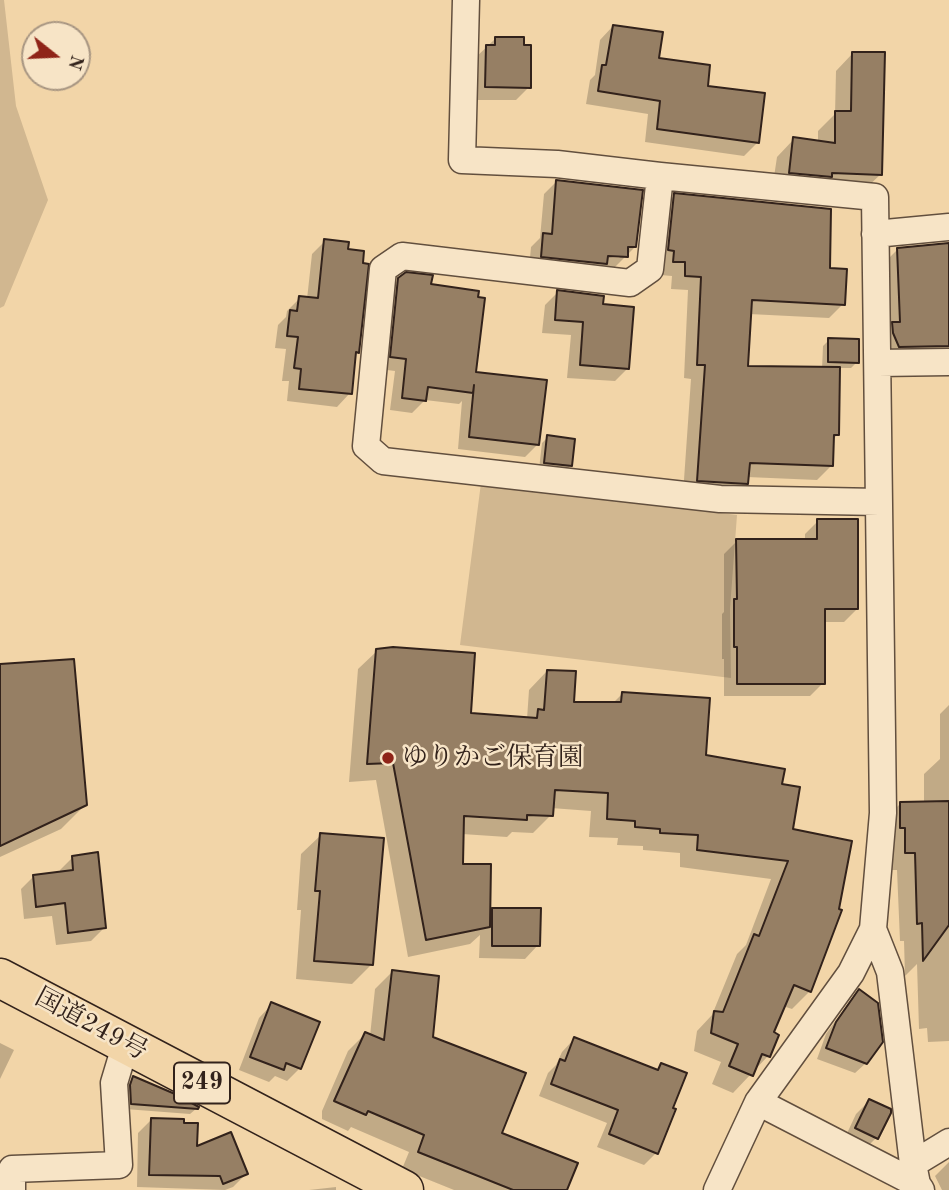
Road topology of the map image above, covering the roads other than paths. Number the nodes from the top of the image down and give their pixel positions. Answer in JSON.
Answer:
{"nodes":[{"id":1,"x":466,"y":0,"type":"edge"},
{"id":2,"x":660,"y":176,"type":"junction"},
{"id":3,"x":949,"y":226,"type":"edge"},
{"id":4,"x":875,"y":234,"type":"junction"},
{"id":5,"x":949,"y":362,"type":"edge"},
{"id":6,"x":878,"y":363,"type":"junction"},
{"id":7,"x":879,"y":502,"type":"junction"},
{"id":8,"x":873,"y":929,"type":"junction"},
{"id":9,"x":0,"y":978,"type":"edge"},
{"id":10,"x":125,"y":1043,"type":"junction"},
{"id":11,"x":758,"y":1102,"type":"junction"},
{"id":12,"x":949,"y":1142,"type":"edge"},
{"id":13,"x":917,"y":1179,"type":"edge"},
{"id":14,"x":12,"y":1190,"type":"edge"},
{"id":15,"x":404,"y":1190,"type":"edge"},
{"id":16,"x":717,"y":1190,"type":"edge"}],
"edges":[{"from":1,"to":2,"type":"street"},
{"from":2,"to":4,"type":"street"},
{"from":2,"to":7,"type":"street"},
{"from":3,"to":4,"type":"street"},
{"from":4,"to":6,"type":"street"},
{"from":5,"to":6,"type":"street"},
{"from":6,"to":7,"type":"street"},
{"from":7,"to":8,"type":"street"},
{"from":8,"to":11,"type":"street"},
{"from":8,"to":13,"type":"street"},
{"from":9,"to":10,"type":"highway","name":"国道249号","number":"249"},
{"from":10,"to":14,"type":"street"},
{"from":10,"to":15,"type":"highway","name":"国道249号","number":"249"},
{"from":11,"to":13,"type":"street"},
{"from":11,"to":16,"type":"street"},
{"from":12,"to":13,"type":"street"}]}
